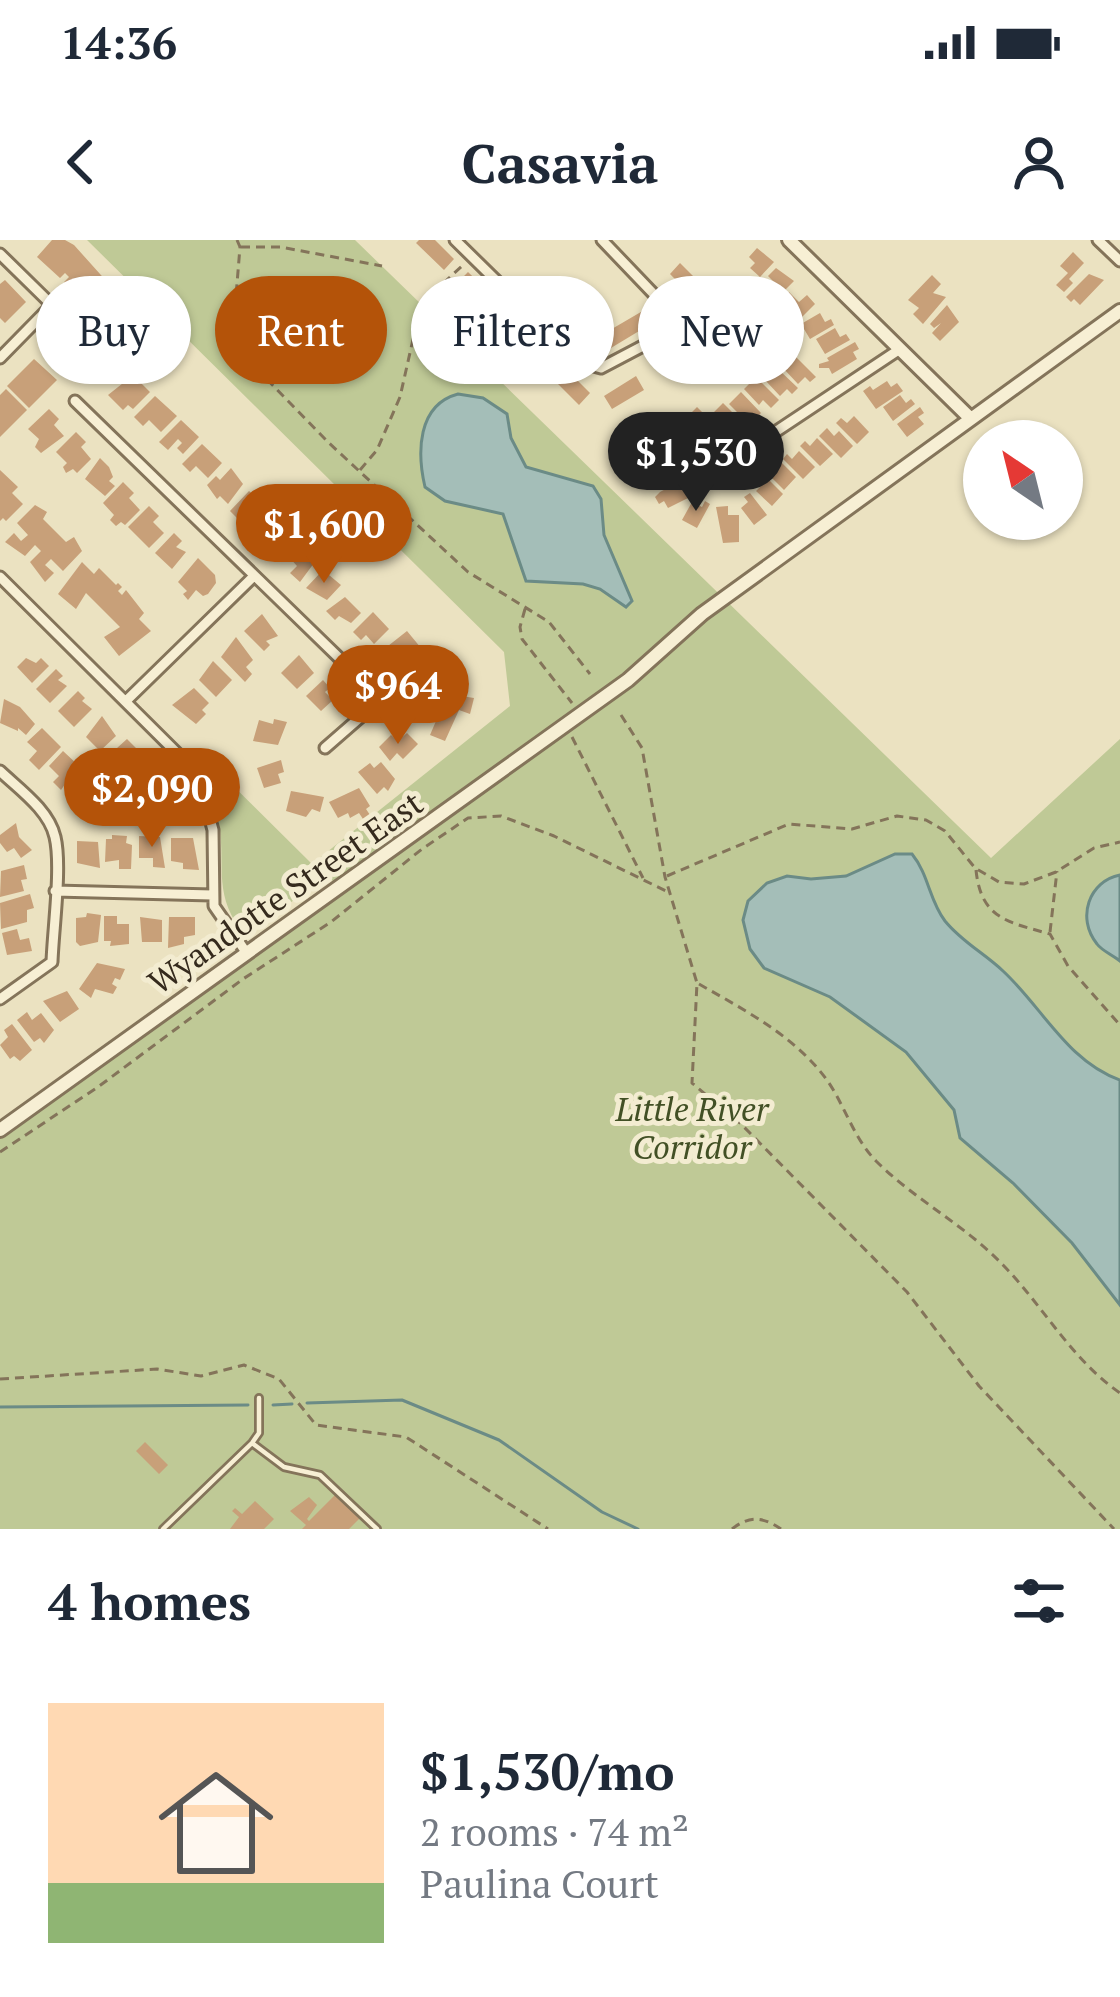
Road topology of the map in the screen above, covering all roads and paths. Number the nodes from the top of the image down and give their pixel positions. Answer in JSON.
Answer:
{"nodes":[{"id":1,"x":237,"y":240,"type":"edge"},
{"id":2,"x":455,"y":240,"type":"edge"},
{"id":3,"x":602,"y":240,"type":"edge"},
{"id":4,"x":789,"y":240,"type":"edge"},
{"id":5,"x":1099,"y":240,"type":"edge"},
{"id":6,"x":239,"y":247,"type":"junction"},
{"id":7,"x":0,"y":254,"type":"edge"},
{"id":8,"x":472,"y":257,"type":"junction"},
{"id":9,"x":1120,"y":261,"type":"edge"},
{"id":10,"x":382,"y":266,"type":"dead end"},
{"id":11,"x":1120,"y":311,"type":"edge"},
{"id":12,"x":900,"y":349,"type":"junction"},
{"id":13,"x":0,"y":358,"type":"edge"},
{"id":14,"x":75,"y":401,"type":"dead end"},
{"id":15,"x":969,"y":417,"type":"junction"},
{"id":16,"x":721,"y":468,"type":"dead end"},
{"id":17,"x":359,"y":472,"type":"junction"},
{"id":18,"x":253,"y":577,"type":"junction"},
{"id":19,"x":0,"y":578,"type":"edge"},
{"id":20,"x":526,"y":608,"type":"junction"},
{"id":21,"x":590,"y":674,"type":"dead end"},
{"id":22,"x":127,"y":700,"type":"junction"},
{"id":23,"x":572,"y":703,"type":"dead end"},
{"id":24,"x":621,"y":715,"type":"dead end"},
{"id":25,"x":570,"y":734,"type":"dead end"},
{"id":26,"x":325,"y":748,"type":"dead end"},
{"id":27,"x":0,"y":771,"type":"edge"},
{"id":28,"x":424,"y":838,"type":"dead end"},
{"id":29,"x":1120,"y":842,"type":"edge"},
{"id":30,"x":422,"y":849,"type":"junction"},
{"id":31,"x":975,"y":868,"type":"junction"},
{"id":32,"x":1057,"y":871,"type":"junction"},
{"id":33,"x":665,"y":877,"type":"junction"},
{"id":34,"x":644,"y":880,"type":"junction"},
{"id":35,"x":55,"y":891,"type":"junction"},
{"id":36,"x":670,"y":892,"type":"junction"},
{"id":37,"x":212,"y":895,"type":"junction"},
{"id":38,"x":1050,"y":934,"type":"junction"},
{"id":39,"x":246,"y":952,"type":"junction"},
{"id":40,"x":697,"y":983,"type":"junction"},
{"id":41,"x":0,"y":999,"type":"edge"},
{"id":42,"x":1120,"y":1024,"type":"edge"},
{"id":43,"x":0,"y":1130,"type":"edge"},
{"id":44,"x":0,"y":1152,"type":"edge"},
{"id":45,"x":0,"y":1379,"type":"edge"},
{"id":46,"x":1120,"y":1393,"type":"edge"},
{"id":47,"x":259,"y":1398,"type":"dead end"},
{"id":48,"x":252,"y":1442,"type":"junction"},
{"id":49,"x":163,"y":1529,"type":"edge"},
{"id":50,"x":377,"y":1529,"type":"edge"},
{"id":51,"x":548,"y":1529,"type":"edge"},
{"id":52,"x":732,"y":1529,"type":"edge"},
{"id":53,"x":782,"y":1529,"type":"edge"},
{"id":54,"x":1114,"y":1529,"type":"edge"}],
"edges":[{"from":1,"to":6,"type":"path"},
{"from":2,"to":8,"type":"street"},
{"from":3,"to":8,"type":"street"},
{"from":4,"to":12,"type":"street"},
{"from":5,"to":9,"type":"street"},
{"from":6,"to":10,"type":"path"},
{"from":6,"to":17,"type":"path"},
{"from":7,"to":13,"type":"street"},
{"from":8,"to":17,"type":"path"},
{"from":11,"to":15,"type":"street","name":"Wyandotte Street East"},
{"from":12,"to":15,"type":"street"},
{"from":12,"to":16,"type":"street"},
{"from":14,"to":18,"type":"street"},
{"from":15,"to":39,"type":"street","name":"Wyandotte Street East"},
{"from":17,"to":20,"type":"path"},
{"from":18,"to":22,"type":"street"},
{"from":18,"to":26,"type":"street"},
{"from":19,"to":22,"type":"street"},
{"from":20,"to":21,"type":"path"},
{"from":20,"to":23,"type":"path"},
{"from":22,"to":37,"type":"street"},
{"from":24,"to":33,"type":"path"},
{"from":25,"to":34,"type":"path"},
{"from":27,"to":35,"type":"street"},
{"from":28,"to":30,"type":"path"},
{"from":29,"to":32,"type":"path"},
{"from":30,"to":34,"type":"path"},
{"from":30,"to":44,"type":"path"},
{"from":31,"to":32,"type":"path"},
{"from":31,"to":33,"type":"path"},
{"from":31,"to":38,"type":"path"},
{"from":32,"to":38,"type":"path"},
{"from":33,"to":36,"type":"path"},
{"from":34,"to":36,"type":"path"},
{"from":35,"to":37,"type":"street"},
{"from":35,"to":41,"type":"street"},
{"from":36,"to":40,"type":"path"},
{"from":37,"to":39,"type":"street"},
{"from":38,"to":42,"type":"path"},
{"from":39,"to":43,"type":"street","name":"Wyandotte Street East"},
{"from":40,"to":46,"type":"path"},
{"from":40,"to":54,"type":"path"},
{"from":45,"to":51,"type":"path"},
{"from":47,"to":48,"type":"lane"},
{"from":48,"to":49,"type":"lane"},
{"from":48,"to":50,"type":"lane"},
{"from":52,"to":53,"type":"path"}]}
